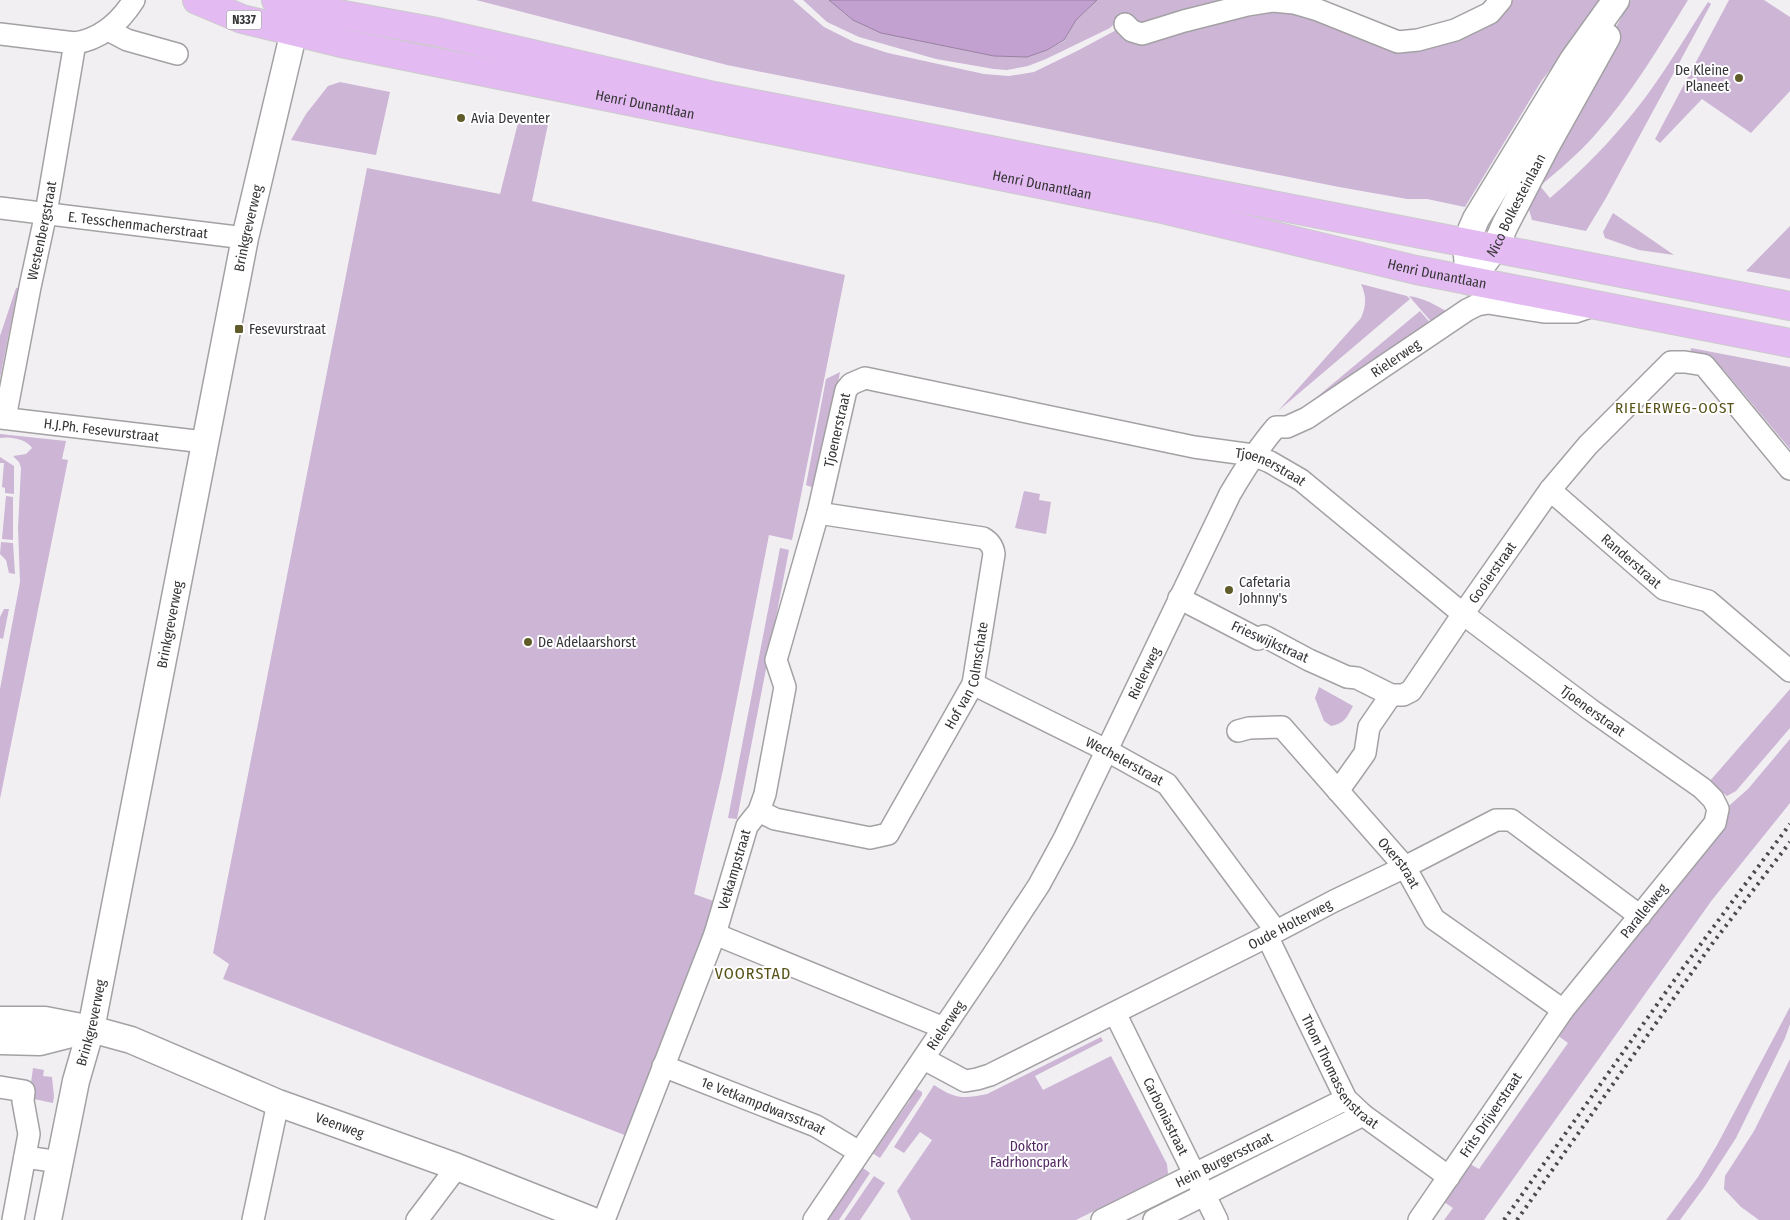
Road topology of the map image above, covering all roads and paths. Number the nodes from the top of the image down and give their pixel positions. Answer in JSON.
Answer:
{"nodes":[{"id":1,"x":197,"y":0,"type":"edge"},
{"id":2,"x":1501,"y":0,"type":"edge"},
{"id":3,"x":1616,"y":0,"type":"edge"},
{"id":4,"x":1625,"y":0,"type":"edge"},
{"id":5,"x":134,"y":1,"type":"edge"},
{"id":6,"x":290,"y":13,"type":"edge"},
{"id":7,"x":1125,"y":24,"type":"dead end"},
{"id":8,"x":108,"y":30,"type":"junction"},
{"id":9,"x":0,"y":34,"type":"edge"},
{"id":10,"x":75,"y":43,"type":"junction"},
{"id":11,"x":177,"y":54,"type":"dead end"},
{"id":12,"x":0,"y":208,"type":"edge"},
{"id":13,"x":46,"y":213,"type":"junction"},
{"id":14,"x":244,"y":238,"type":"junction"},
{"id":15,"x":1466,"y":242,"type":"junction"},
{"id":16,"x":1495,"y":248,"type":"junction"},
{"id":17,"x":1469,"y":281,"type":"junction"},
{"id":18,"x":1598,"y":304,"type":"junction"},
{"id":19,"x":1790,"y":306,"type":"edge"},
{"id":20,"x":1790,"y":343,"type":"edge"},
{"id":21,"x":3,"y":418,"type":"edge"},
{"id":22,"x":204,"y":442,"type":"junction"},
{"id":23,"x":1253,"y":455,"type":"junction"},
{"id":24,"x":1790,"y":469,"type":"edge"},
{"id":25,"x":1550,"y":490,"type":"junction"},
{"id":26,"x":818,"y":513,"type":"junction"},
{"id":27,"x":1179,"y":598,"type":"junction"},
{"id":28,"x":1462,"y":614,"type":"junction"},
{"id":29,"x":1790,"y":671,"type":"edge"},
{"id":30,"x":973,"y":684,"type":"junction"},
{"id":31,"x":1391,"y":695,"type":"junction"},
{"id":32,"x":1238,"y":731,"type":"dead end"},
{"id":33,"x":1106,"y":750,"type":"junction"},
{"id":34,"x":1338,"y":790,"type":"junction"},
{"id":35,"x":1718,"y":809,"type":"joint"},
{"id":36,"x":759,"y":811,"type":"junction"},
{"id":37,"x":1405,"y":867,"type":"junction"},
{"id":38,"x":1640,"y":916,"type":"junction"},
{"id":39,"x":1272,"y":933,"type":"junction"},
{"id":40,"x":715,"y":934,"type":"junction"},
{"id":41,"x":1563,"y":1010,"type":"junction"},
{"id":42,"x":1115,"y":1013,"type":"junction"},
{"id":43,"x":0,"y":1020,"type":"edge"},
{"id":44,"x":944,"y":1028,"type":"junction"},
{"id":45,"x":91,"y":1029,"type":"junction"},
{"id":46,"x":0,"y":1041,"type":"edge"},
{"id":47,"x":924,"y":1059,"type":"junction"},
{"id":48,"x":663,"y":1066,"type":"junction"},
{"id":49,"x":0,"y":1087,"type":"edge"},
{"id":50,"x":1346,"y":1099,"type":"junction"},
{"id":51,"x":278,"y":1103,"type":"junction"},
{"id":52,"x":1363,"y":1116,"type":"junction"},
{"id":53,"x":859,"y":1152,"type":"junction"},
{"id":54,"x":25,"y":1157,"type":"junction"},
{"id":55,"x":60,"y":1162,"type":"junction"},
{"id":56,"x":457,"y":1167,"type":"junction"},
{"id":57,"x":1194,"y":1173,"type":"junction"},
{"id":58,"x":1449,"y":1177,"type":"junction"},
{"id":59,"x":1205,"y":1195,"type":"junction"},
{"id":60,"x":13,"y":1220,"type":"edge"},
{"id":61,"x":48,"y":1220,"type":"edge"},
{"id":62,"x":253,"y":1220,"type":"edge"},
{"id":63,"x":418,"y":1220,"type":"edge"},
{"id":64,"x":590,"y":1220,"type":"edge"},
{"id":65,"x":604,"y":1220,"type":"edge"},
{"id":66,"x":814,"y":1220,"type":"edge"},
{"id":67,"x":1102,"y":1220,"type":"edge"},
{"id":68,"x":1154,"y":1220,"type":"edge"},
{"id":69,"x":1217,"y":1220,"type":"edge"},
{"id":70,"x":1419,"y":1220,"type":"edge"}],
"edges":[{"from":1,"to":6,"type":"main road","number":"N337"},
{"from":2,"to":7,"type":"street"},
{"from":3,"to":15,"type":"street","name":"Nico Bolkesteinlaan"},
{"from":4,"to":16,"type":"street","name":"Nico Bolkesteinlaan"},
{"from":5,"to":8,"type":"street"},
{"from":6,"to":14,"type":"street","name":"Brinkgreverweg"},
{"from":6,"to":15,"type":"main road","name":"Henri Dunantlaan"},
{"from":6,"to":17,"type":"main road","name":"Henri Dunantlaan"},
{"from":8,"to":10,"type":"street"},
{"from":8,"to":11,"type":"street"},
{"from":9,"to":10,"type":"street"},
{"from":10,"to":13,"type":"street","name":"Westenbergstraat"},
{"from":12,"to":13,"type":"street","name":"E. Tesschenmacherstraat"},
{"from":13,"to":14,"type":"street","name":"E. Tesschenmacherstraat"},
{"from":13,"to":21,"type":"street","name":"Westenbergstraat"},
{"from":14,"to":22,"type":"street","name":"Brinkgreverweg"},
{"from":15,"to":16,"type":"main road","name":"Henri Dunantlaan"},
{"from":15,"to":17,"type":"street","name":"Nico Bolkesteinlaan"},
{"from":16,"to":17,"type":"street","name":"Nico Bolkesteinlaan"},
{"from":16,"to":19,"type":"main road","name":"Henri Dunantlaan"},
{"from":17,"to":18,"type":"main road","name":"Henri Dunantlaan"},
{"from":18,"to":20,"type":"main road","name":"Henri Dunantlaan"},
{"from":18,"to":23,"type":"street","name":"Rielerweg"},
{"from":21,"to":22,"type":"street","name":"H.J.Ph. Fesevurstraat"},
{"from":22,"to":45,"type":"street","name":"Brinkgreverweg"},
{"from":23,"to":26,"type":"street","name":"Tjoenerstraat"},
{"from":23,"to":27,"type":"street","name":"Rielerweg"},
{"from":23,"to":28,"type":"street","name":"Tjoenerstraat"},
{"from":24,"to":25,"type":"street","name":"Gooierstraat"},
{"from":25,"to":28,"type":"street","name":"Gooierstraat"},
{"from":25,"to":29,"type":"street","name":"Randerstraat"},
{"from":26,"to":30,"type":"street","name":"Hof van Colmschate"},
{"from":26,"to":36,"type":"street","name":"Vetkampstraat"},
{"from":27,"to":31,"type":"street","name":"Frieswijkstraat"},
{"from":27,"to":33,"type":"street","name":"Rielerweg"},
{"from":28,"to":31,"type":"street","name":"Gooierstraat"},
{"from":28,"to":35,"type":"street","name":"Tjoenerstraat"},
{"from":30,"to":33,"type":"street","name":"Wechelerstraat"},
{"from":30,"to":36,"type":"street","name":"Hof van Colmschate"},
{"from":31,"to":34,"type":"street"},
{"from":32,"to":34,"type":"street","name":"Oxerstraat"},
{"from":33,"to":39,"type":"street","name":"Wechelerstraat"},
{"from":33,"to":44,"type":"street","name":"Rielerweg"},
{"from":34,"to":37,"type":"street","name":"Oxerstraat"},
{"from":35,"to":38,"type":"street","name":"Parallelweg"},
{"from":36,"to":40,"type":"street","name":"Vetkampstraat"},
{"from":37,"to":38,"type":"street","name":"Oude Holterweg"},
{"from":37,"to":39,"type":"street","name":"Oude Holterweg"},
{"from":37,"to":41,"type":"street","name":"Oxerstraat"},
{"from":38,"to":41,"type":"street","name":"Parallelweg"},
{"from":39,"to":42,"type":"street","name":"Oude Holterweg"},
{"from":39,"to":50,"type":"street","name":"Thom Thomassenstraat"},
{"from":40,"to":44,"type":"street"},
{"from":40,"to":48,"type":"street","name":"Vetkampstraat"},
{"from":41,"to":58,"type":"street","name":"Frits Drijverstraat"},
{"from":42,"to":47,"type":"street","name":"Oude Holterweg"},
{"from":42,"to":57,"type":"street","name":"Carboniastraat"},
{"from":43,"to":45,"type":"street","name":"Veenweg"},
{"from":44,"to":47,"type":"street","name":"Rielerweg"},
{"from":45,"to":46,"type":"street"},
{"from":45,"to":51,"type":"street","name":"Veenweg"},
{"from":45,"to":55,"type":"street","name":"Brinkgreverweg"},
{"from":47,"to":53,"type":"street","name":"Rielerweg"},
{"from":48,"to":53,"type":"street","name":"1e Vetkampdwarsstraat"},
{"from":48,"to":65,"type":"street","name":"Vetkampstraat"},
{"from":49,"to":54,"type":"street"},
{"from":50,"to":52,"type":"street","name":"Thom Thomassenstraat"},
{"from":50,"to":57,"type":"street","name":"Hein Burgersstraat"},
{"from":51,"to":56,"type":"street","name":"Veenweg"},
{"from":51,"to":62,"type":"street"},
{"from":52,"to":58,"type":"street","name":"Thom Thomassenstraat"},
{"from":52,"to":59,"type":"street","name":"Hein Burgersstraat"},
{"from":53,"to":66,"type":"street","name":"Rielerweg"},
{"from":54,"to":55,"type":"street"},
{"from":54,"to":60,"type":"street"},
{"from":55,"to":61,"type":"street","name":"Brinkgreverweg"},
{"from":56,"to":63,"type":"street"},
{"from":56,"to":64,"type":"street","name":"Veenweg"},
{"from":57,"to":59,"type":"street","name":"Carboniastraat"},
{"from":57,"to":67,"type":"street","name":"Hein Burgersstraat"},
{"from":58,"to":70,"type":"street","name":"Frits Drijverstraat"},
{"from":59,"to":68,"type":"street","name":"Hein Burgersstraat"},
{"from":59,"to":69,"type":"street","name":"Carboniastraat"}]}
